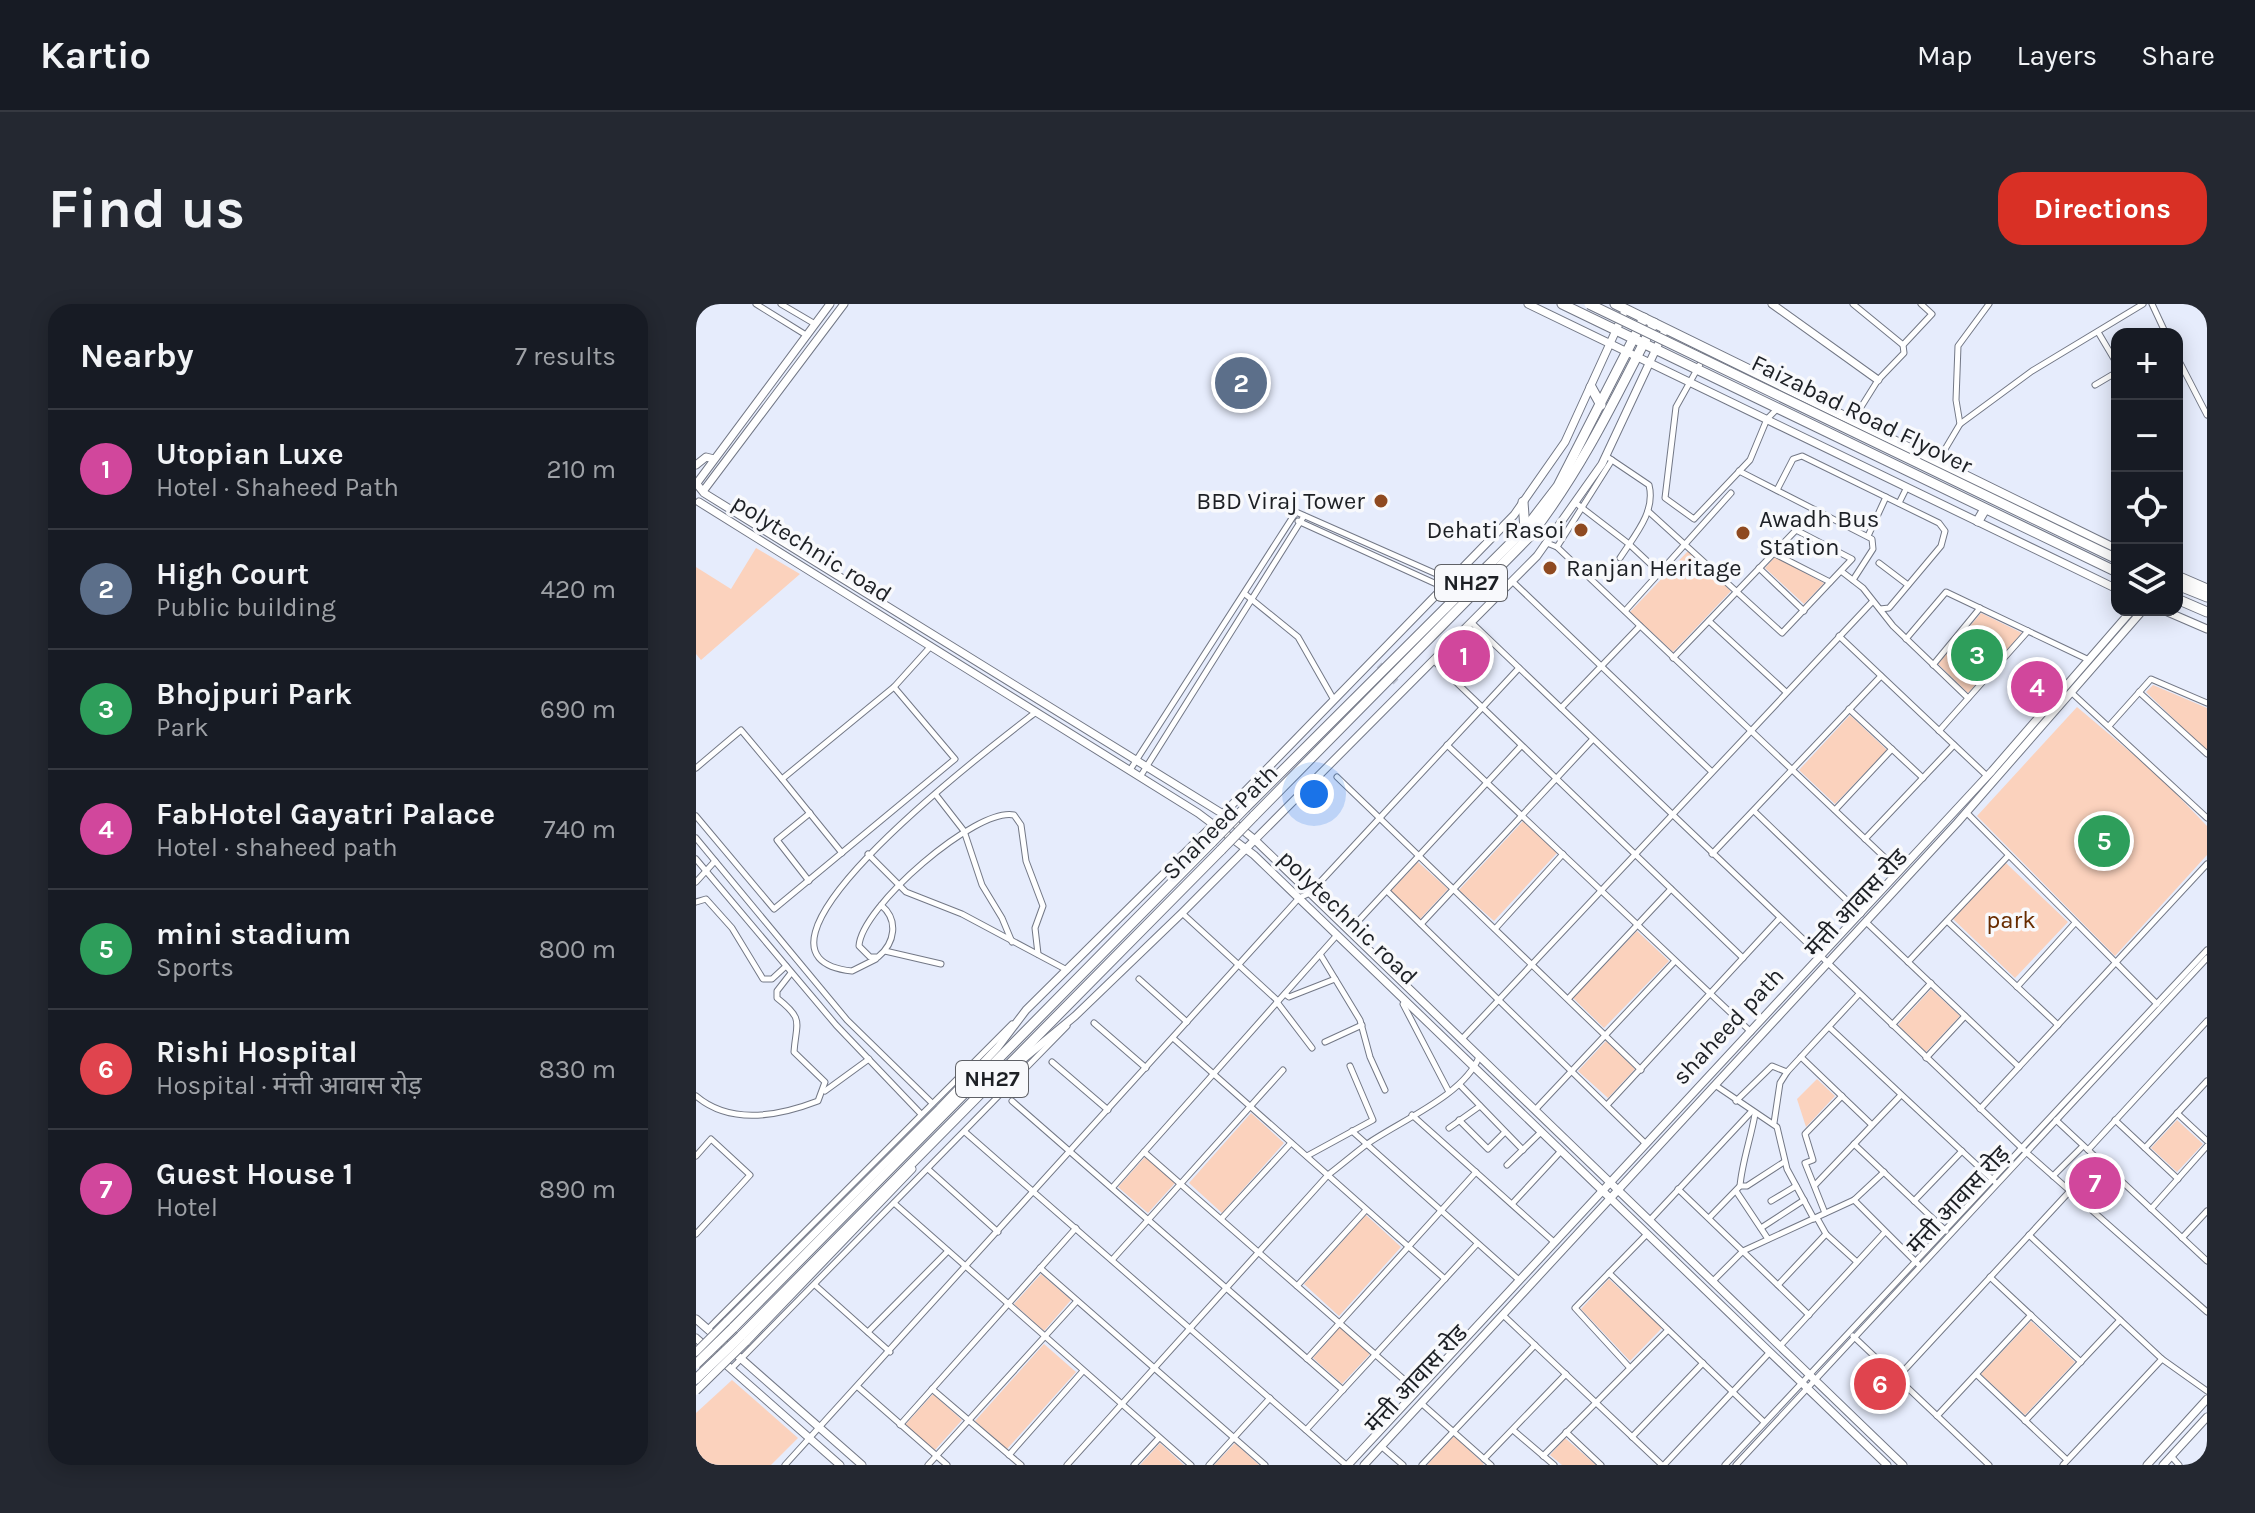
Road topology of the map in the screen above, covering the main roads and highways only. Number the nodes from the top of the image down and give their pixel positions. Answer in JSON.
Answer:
{"nodes":[{"id":1,"x":1562,"y":304,"type":"edge"},
{"id":2,"x":1589,"y":304,"type":"edge"},
{"id":3,"x":1615,"y":304,"type":"edge"},
{"id":4,"x":1649,"y":320,"type":"junction"},
{"id":5,"x":1633,"y":339,"type":"junction"},
{"id":6,"x":1644,"y":344,"type":"junction"},
{"id":7,"x":1632,"y":355,"type":"junction"},
{"id":8,"x":1591,"y":387,"type":"road end"},
{"id":9,"x":1601,"y":405,"type":"junction"},
{"id":10,"x":1523,"y":502,"type":"road end"},
{"id":11,"x":1985,"y":509,"type":"junction"},
{"id":12,"x":1978,"y":521,"type":"road end"},
{"id":13,"x":1525,"y":529,"type":"junction"},
{"id":14,"x":2111,"y":547,"type":"edge"},
{"id":15,"x":2111,"y":556,"type":"edge"},
{"id":16,"x":2111,"y":569,"type":"edge"},
{"id":17,"x":2183,"y":579,"type":"edge"},
{"id":18,"x":2183,"y":588,"type":"edge"},
{"id":19,"x":2207,"y":589,"type":"edge"},
{"id":20,"x":2207,"y":597,"type":"edge"},
{"id":21,"x":2183,"y":602,"type":"edge"},
{"id":22,"x":2207,"y":612,"type":"edge"},
{"id":23,"x":761,"y":1308,"type":"junction"},
{"id":24,"x":696,"y":1364,"type":"edge"},
{"id":25,"x":696,"y":1379,"type":"edge"}],
"edges":[{"from":1,"to":5,"type":"highway"},
{"from":2,"to":15,"type":"highway","name":"Faizabad Road Flyover","bridge":true},
{"from":3,"to":4,"type":"highway"},
{"from":4,"to":5,"type":"highway","name":"Shaheed Path","number":"NH27"},
{"from":4,"to":6,"type":"highway","name":"Shaheed Path","number":"NH27"},
{"from":4,"to":14,"type":"highway"},
{"from":5,"to":6,"type":"highway"},
{"from":5,"to":7,"type":"highway","name":"Shaheed Path","number":"NH27"},
{"from":6,"to":7,"type":"highway","name":"Shaheed Path","number":"NH27"},
{"from":6,"to":11,"type":"highway"},
{"from":7,"to":9,"type":"highway","name":"Shaheed Path","number":"NH27"},
{"from":7,"to":23,"type":"highway","name":"Shaheed Path","number":"NH27","bridge":true},
{"from":8,"to":9,"type":"highway"},
{"from":9,"to":13,"type":"highway","name":"Shaheed Path","number":"NH27"},
{"from":10,"to":13,"type":"highway"},
{"from":11,"to":12,"type":"highway"},
{"from":11,"to":16,"type":"highway"},
{"from":13,"to":23,"type":"highway","name":"Shaheed Path","number":"NH27","bridge":true},
{"from":17,"to":19,"type":"highway"},
{"from":18,"to":20,"type":"highway"},
{"from":21,"to":22,"type":"highway"},
{"from":23,"to":24,"type":"highway","number":"NH27","bridge":true},
{"from":23,"to":25,"type":"highway","number":"NH27","bridge":true}]}
